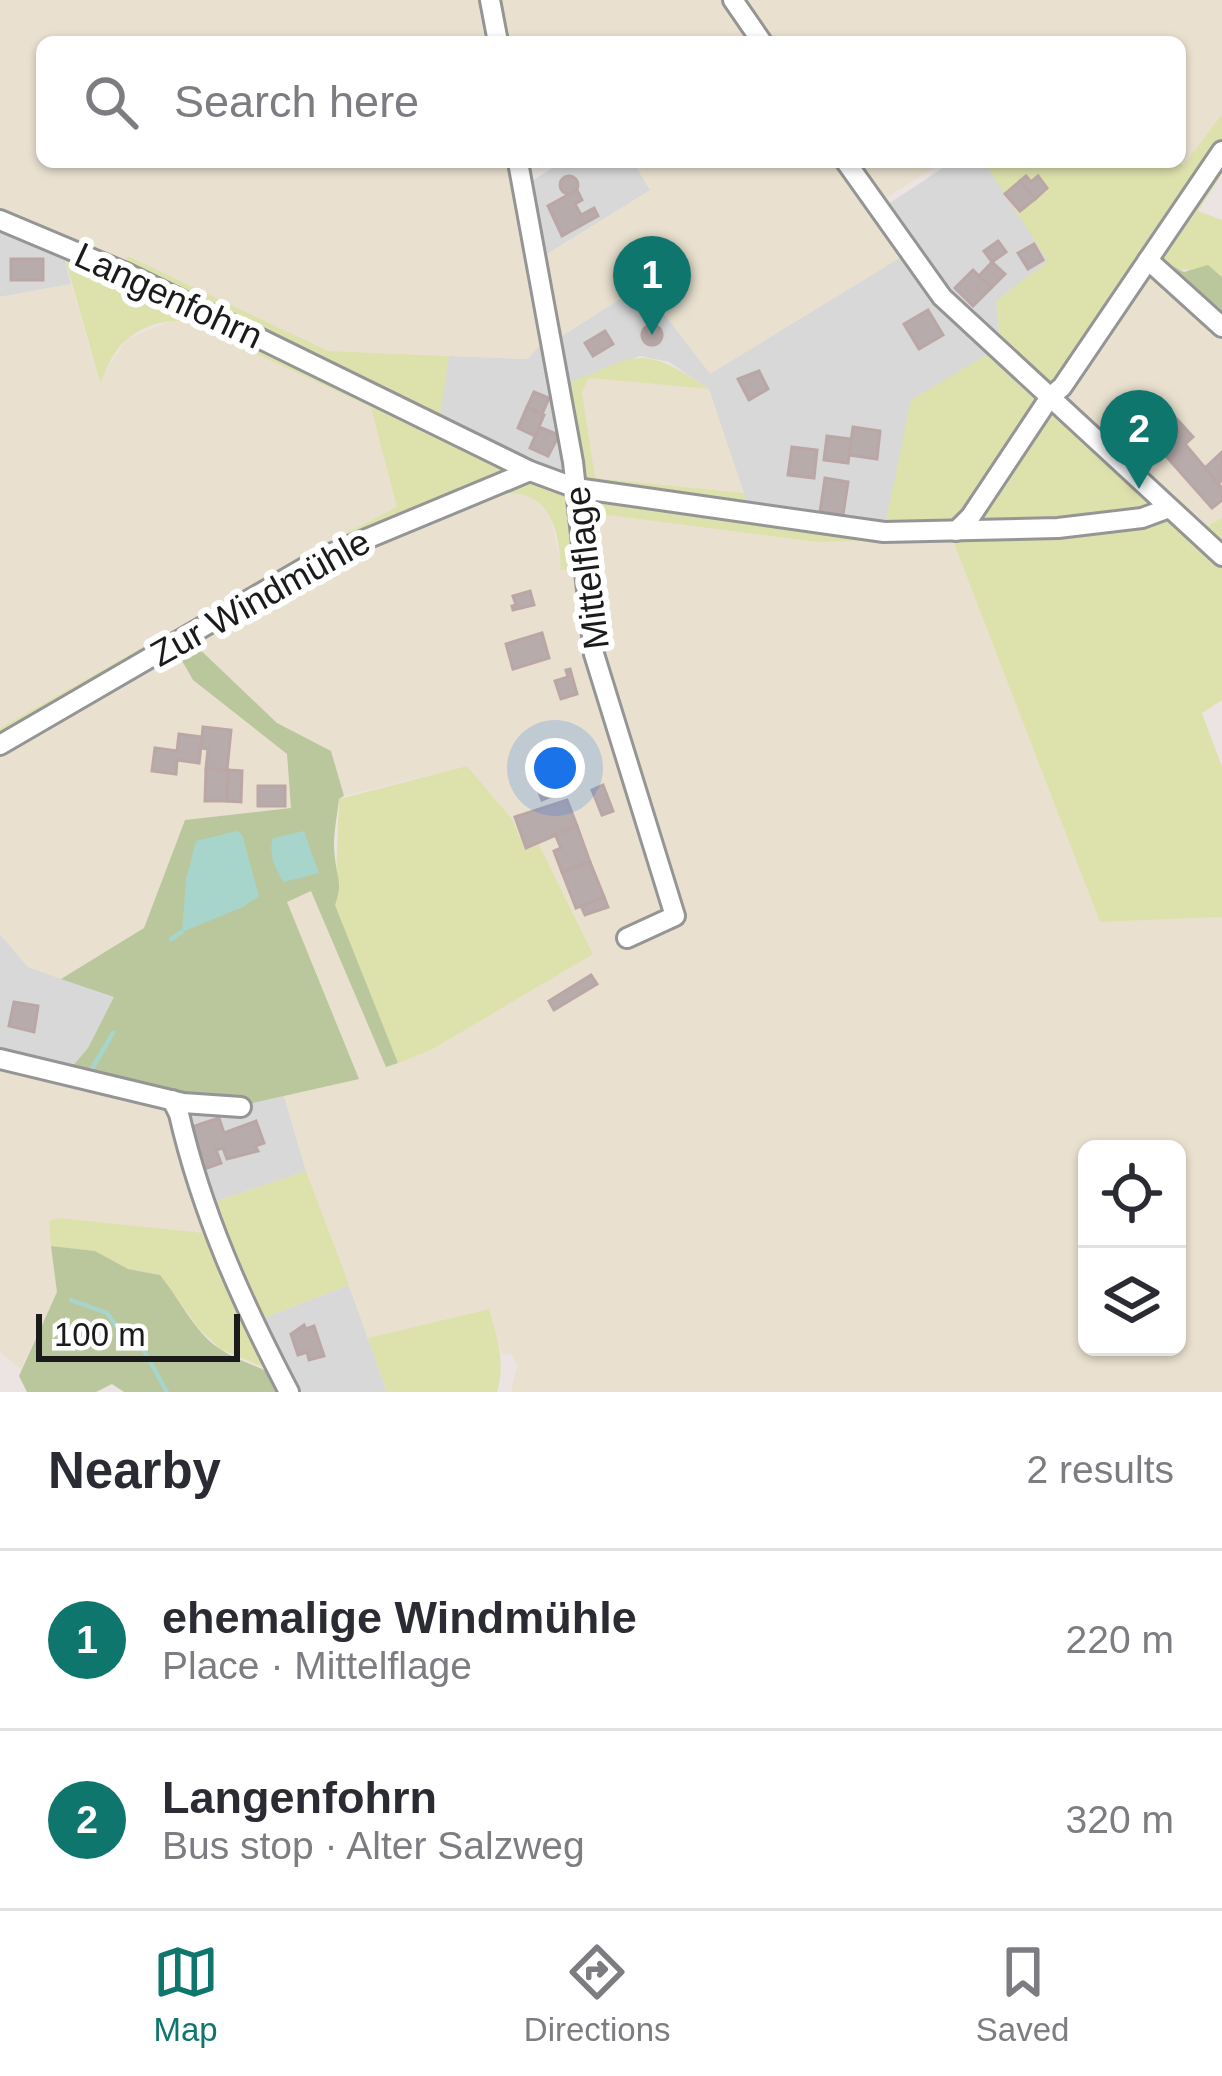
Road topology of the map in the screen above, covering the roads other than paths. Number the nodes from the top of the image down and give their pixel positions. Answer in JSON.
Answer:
{"nodes":[{"id":1,"x":490,"y":0,"type":"edge"},
{"id":2,"x":733,"y":0,"type":"edge"},
{"id":3,"x":497,"y":36,"type":"edge"},
{"id":4,"x":758,"y":36,"type":"edge"},
{"id":5,"x":1222,"y":151,"type":"edge"},
{"id":6,"x":519,"y":168,"type":"edge"},
{"id":7,"x":850,"y":168,"type":"edge"},
{"id":8,"x":0,"y":220,"type":"edge"},
{"id":9,"x":1148,"y":260,"type":"junction"},
{"id":10,"x":1222,"y":327,"type":"edge"},
{"id":11,"x":1050,"y":397,"type":"junction"},
{"id":12,"x":530,"y":471,"type":"junction"},
{"id":13,"x":576,"y":488,"type":"junction"},
{"id":14,"x":1169,"y":508,"type":"junction"},
{"id":15,"x":956,"y":531,"type":"junction"},
{"id":16,"x":1222,"y":556,"type":"edge"},
{"id":17,"x":0,"y":745,"type":"edge"},
{"id":18,"x":627,"y":938,"type":"dead end"},
{"id":19,"x":0,"y":1059,"type":"edge"},
{"id":20,"x":172,"y":1100,"type":"junction"},
{"id":21,"x":241,"y":1107,"type":"dead end"},
{"id":22,"x":290,"y":1392,"type":"edge"}],
"edges":[{"from":1,"to":3,"type":"street"},
{"from":2,"to":4,"type":"street"},
{"from":5,"to":9,"type":"street"},
{"from":6,"to":13,"type":"street","name":"Mittelflage"},
{"from":7,"to":11,"type":"street"},
{"from":8,"to":12,"type":"street","name":"Langenfohrn"},
{"from":9,"to":10,"type":"street"},
{"from":9,"to":11,"type":"street"},
{"from":11,"to":14,"type":"street"},
{"from":11,"to":15,"type":"street"},
{"from":12,"to":13,"type":"street","name":"Langenfohrn"},
{"from":12,"to":17,"type":"street","name":"Zur Windmühle"},
{"from":13,"to":15,"type":"street","name":"Langenfohrn"},
{"from":13,"to":18,"type":"street","name":"Mittelflage"},
{"from":14,"to":15,"type":"street","name":"Langenfohrn"},
{"from":14,"to":16,"type":"street"},
{"from":19,"to":20,"type":"street"},
{"from":20,"to":21,"type":"street"},
{"from":20,"to":22,"type":"street"}]}
